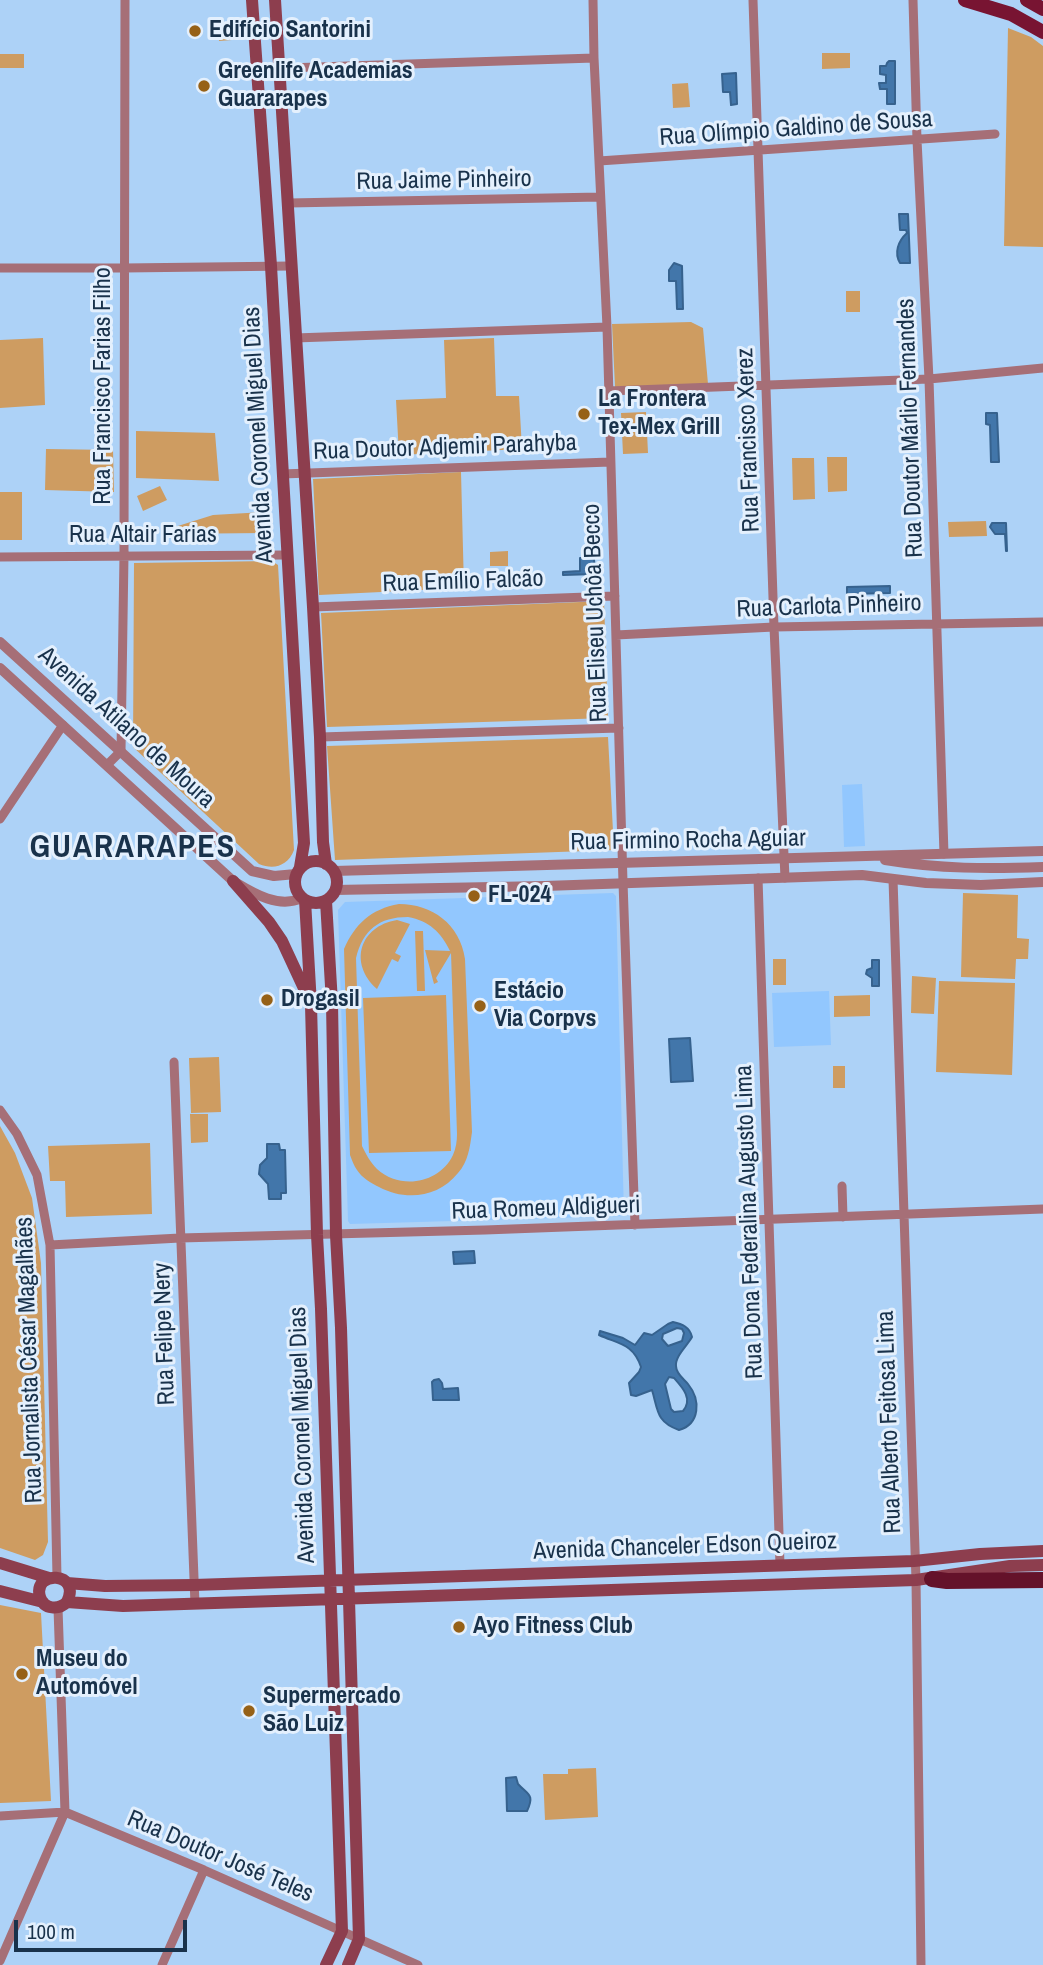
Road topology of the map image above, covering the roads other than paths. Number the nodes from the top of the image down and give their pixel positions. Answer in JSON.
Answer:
{"nodes":[{"id":1,"x":125,"y":0,"type":"edge"},
{"id":2,"x":252,"y":0,"type":"edge"},
{"id":3,"x":275,"y":0,"type":"edge"},
{"id":4,"x":593,"y":0,"type":"edge"},
{"id":5,"x":753,"y":0,"type":"edge"},
{"id":6,"x":914,"y":0,"type":"edge"},
{"id":7,"x":965,"y":0,"type":"edge"},
{"id":8,"x":1028,"y":0,"type":"edge"},
{"id":9,"x":1043,"y":2,"type":"edge"},
{"id":10,"x":1043,"y":9,"type":"edge"},
{"id":11,"x":1043,"y":32,"type":"edge"},
{"id":12,"x":594,"y":58,"type":"junction"},
{"id":13,"x":278,"y":68,"type":"junction"},
{"id":14,"x":256,"y":69,"type":"junction"},
{"id":15,"x":995,"y":134,"type":"dead end"},
{"id":16,"x":283,"y":135,"type":"junction"},
{"id":17,"x":261,"y":136,"type":"junction"},
{"id":18,"x":917,"y":140,"type":"junction"},
{"id":19,"x":759,"y":151,"type":"junction"},
{"id":20,"x":599,"y":161,"type":"junction"},
{"id":21,"x":600,"y":197,"type":"junction"},
{"id":22,"x":289,"y":203,"type":"junction"},
{"id":23,"x":271,"y":266,"type":"junction"},
{"id":24,"x":291,"y":266,"type":"junction"},
{"id":25,"x":0,"y":268,"type":"edge"},
{"id":26,"x":124,"y":268,"type":"junction"},
{"id":27,"x":607,"y":327,"type":"junction"},
{"id":28,"x":295,"y":338,"type":"junction"},
{"id":29,"x":1043,"y":368,"type":"edge"},
{"id":30,"x":929,"y":379,"type":"junction"},
{"id":31,"x":766,"y":384,"type":"junction"},
{"id":32,"x":608,"y":391,"type":"junction"},
{"id":33,"x":610,"y":461,"type":"junction"},
{"id":34,"x":304,"y":473,"type":"junction"},
{"id":35,"x":282,"y":474,"type":"junction"},
{"id":36,"x":124,"y":555,"type":"junction"},
{"id":37,"x":286,"y":555,"type":"junction"},
{"id":38,"x":0,"y":557,"type":"edge"},
{"id":39,"x":615,"y":596,"type":"junction"},
{"id":40,"x":313,"y":607,"type":"junction"},
{"id":41,"x":1043,"y":622,"type":"edge"},
{"id":42,"x":937,"y":623,"type":"junction"},
{"id":43,"x":774,"y":627,"type":"junction"},
{"id":44,"x":616,"y":635,"type":"junction"},
{"id":45,"x":0,"y":642,"type":"edge"},
{"id":46,"x":0,"y":668,"type":"edge"},
{"id":47,"x":63,"y":725,"type":"junction"},
{"id":48,"x":619,"y":728,"type":"junction"},
{"id":49,"x":320,"y":737,"type":"junction"},
{"id":50,"x":121,"y":751,"type":"junction"},
{"id":51,"x":107,"y":765,"type":"junction"},
{"id":52,"x":0,"y":819,"type":"edge"},
{"id":53,"x":1043,"y":851,"type":"edge"},
{"id":54,"x":944,"y":855,"type":"junction"},
{"id":55,"x":869,"y":858,"type":"junction"},
{"id":56,"x":784,"y":860,"type":"junction"},
{"id":57,"x":623,"y":864,"type":"junction"},
{"id":58,"x":330,"y":867,"type":"junction"},
{"id":59,"x":1043,"y":867,"type":"edge"},
{"id":60,"x":298,"y":870,"type":"junction"},
{"id":61,"x":758,"y":878,"type":"junction"},
{"id":62,"x":785,"y":878,"type":"junction"},
{"id":63,"x":893,"y":878,"type":"junction"},
{"id":64,"x":233,"y":881,"type":"junction"},
{"id":65,"x":623,"y":882,"type":"junction"},
{"id":66,"x":1043,"y":882,"type":"edge"},
{"id":67,"x":335,"y":890,"type":"junction"},
{"id":68,"x":304,"y":899,"type":"junction"},
{"id":69,"x":326,"y":901,"type":"junction"},
{"id":70,"x":311,"y":1005,"type":"junction"},
{"id":71,"x":174,"y":1062,"type":"dead end"},
{"id":72,"x":0,"y":1110,"type":"edge"},
{"id":73,"x":842,"y":1186,"type":"dead end"},
{"id":74,"x":1043,"y":1209,"type":"edge"},
{"id":75,"x":903,"y":1215,"type":"junction"},
{"id":76,"x":843,"y":1217,"type":"junction"},
{"id":77,"x":768,"y":1220,"type":"junction"},
{"id":78,"x":635,"y":1225,"type":"junction"},
{"id":79,"x":337,"y":1234,"type":"junction"},
{"id":80,"x":317,"y":1235,"type":"junction"},
{"id":81,"x":180,"y":1238,"type":"junction"},
{"id":82,"x":50,"y":1245,"type":"junction"},
{"id":83,"x":342,"y":1379,"type":"junction"},
{"id":84,"x":323,"y":1380,"type":"junction"},
{"id":85,"x":1043,"y":1550,"type":"edge"},
{"id":86,"x":914,"y":1561,"type":"junction"},
{"id":87,"x":0,"y":1563,"type":"edge"},
{"id":88,"x":780,"y":1565,"type":"junction"},
{"id":89,"x":1043,"y":1565,"type":"edge"},
{"id":90,"x":625,"y":1571,"type":"junction"},
{"id":91,"x":451,"y":1576,"type":"junction"},
{"id":92,"x":58,"y":1580,"type":"junction"},
{"id":93,"x":348,"y":1580,"type":"junction"},
{"id":94,"x":924,"y":1580,"type":"junction"},
{"id":95,"x":1043,"y":1580,"type":"edge"},
{"id":96,"x":329,"y":1581,"type":"junction"},
{"id":97,"x":194,"y":1585,"type":"junction"},
{"id":98,"x":0,"y":1591,"type":"edge"},
{"id":99,"x":575,"y":1592,"type":"junction"},
{"id":100,"x":452,"y":1596,"type":"junction"},
{"id":101,"x":330,"y":1600,"type":"junction"},
{"id":102,"x":349,"y":1600,"type":"junction"},
{"id":103,"x":43,"y":1602,"type":"junction"},
{"id":104,"x":195,"y":1604,"type":"junction"},
{"id":105,"x":63,"y":1605,"type":"junction"},
{"id":106,"x":354,"y":1770,"type":"junction"},
{"id":107,"x":336,"y":1771,"type":"junction"},
{"id":108,"x":65,"y":1812,"type":"junction"},
{"id":109,"x":0,"y":1816,"type":"edge"},
{"id":110,"x":204,"y":1870,"type":"junction"},
{"id":111,"x":342,"y":1931,"type":"junction"},
{"id":112,"x":359,"y":1939,"type":"junction"},
{"id":113,"x":0,"y":1961,"type":"edge"},
{"id":114,"x":162,"y":1965,"type":"edge"},
{"id":115,"x":326,"y":1965,"type":"edge"},
{"id":116,"x":348,"y":1965,"type":"edge"},
{"id":117,"x":418,"y":1965,"type":"edge"},
{"id":118,"x":920,"y":1965,"type":"edge"}],
"edges":[{"from":1,"to":26,"type":"street","name":"Rua Francisco Farias Filho"},
{"from":2,"to":14,"type":"main road","name":"Avenida Coronel Miguel Dias"},
{"from":3,"to":13,"type":"main road","name":"Avenida Coronel Miguel Dias"},
{"from":4,"to":12,"type":"street","name":"Rua Eliseu Uchôa Becco"},
{"from":5,"to":19,"type":"street","name":"Rua Francisco Xerez"},
{"from":6,"to":18,"type":"street","name":"Rua Doutor Márlio Fernandes"},
{"from":7,"to":11,"type":"main road"},
{"from":8,"to":9,"type":"main road"},
{"from":8,"to":10,"type":"main road"},
{"from":12,"to":13,"type":"street"},
{"from":12,"to":20,"type":"street","name":"Rua Eliseu Uchôa Becco"},
{"from":13,"to":14,"type":"street"},
{"from":13,"to":16,"type":"main road","name":"Avenida Coronel Miguel Dias"},
{"from":14,"to":17,"type":"main road","name":"Avenida Coronel Miguel Dias"},
{"from":15,"to":18,"type":"street","name":"Rua Olímpio Galdino de Sousa"},
{"from":16,"to":17,"type":"main road"},
{"from":16,"to":22,"type":"main road","name":"Avenida Coronel Miguel Dias"},
{"from":17,"to":23,"type":"main road","name":"Avenida Coronel Miguel Dias"},
{"from":18,"to":19,"type":"street","name":"Rua Olímpio Galdino de Sousa"},
{"from":18,"to":30,"type":"street","name":"Rua Doutor Márlio Fernandes"},
{"from":19,"to":20,"type":"street","name":"Rua Olímpio Galdino de Sousa"},
{"from":19,"to":31,"type":"street","name":"Rua Francisco Xerez"},
{"from":20,"to":21,"type":"street","name":"Rua Eliseu Uchôa Becco"},
{"from":21,"to":22,"type":"street","name":"Rua Jaime Pinheiro"},
{"from":21,"to":27,"type":"street","name":"Rua Eliseu Uchôa Becco"},
{"from":22,"to":24,"type":"main road","name":"Avenida Coronel Miguel Dias"},
{"from":23,"to":24,"type":"street"},
{"from":23,"to":26,"type":"street"},
{"from":23,"to":35,"type":"main road","name":"Avenida Coronel Miguel Dias"},
{"from":24,"to":28,"type":"main road","name":"Avenida Coronel Miguel Dias"},
{"from":25,"to":26,"type":"street"},
{"from":26,"to":36,"type":"street","name":"Rua Francisco Farias Filho"},
{"from":27,"to":28,"type":"street"},
{"from":27,"to":32,"type":"street","name":"Rua Eliseu Uchôa Becco"},
{"from":28,"to":34,"type":"main road","name":"Avenida Coronel Miguel Dias"},
{"from":29,"to":30,"type":"street"},
{"from":30,"to":31,"type":"street"},
{"from":30,"to":42,"type":"street","name":"Rua Doutor Márlio Fernandes"},
{"from":31,"to":32,"type":"street"},
{"from":31,"to":43,"type":"street","name":"Rua Francisco Xerez"},
{"from":32,"to":33,"type":"street","name":"Rua Eliseu Uchôa Becco"},
{"from":33,"to":34,"type":"street","name":"Rua Doutor Adjemir Parahyba"},
{"from":33,"to":39,"type":"street","name":"Rua Eliseu Uchôa Becco"},
{"from":34,"to":35,"type":"street","name":"Rua Doutor Adjemir Parahyba"},
{"from":34,"to":40,"type":"main road","name":"Avenida Coronel Miguel Dias"},
{"from":35,"to":37,"type":"main road","name":"Avenida Coronel Miguel Dias"},
{"from":36,"to":37,"type":"street","name":"Rua Altair Farias"},
{"from":36,"to":38,"type":"street","name":"Rua Altair Farias"},
{"from":36,"to":50,"type":"street","name":"Rua Francisco Farias Filho"},
{"from":37,"to":60,"type":"main road","name":"Avenida Coronel Miguel Dias"},
{"from":39,"to":40,"type":"street","name":"Rua Emílio Falcão"},
{"from":39,"to":44,"type":"street","name":"Rua Eliseu Uchôa Becco"},
{"from":40,"to":49,"type":"main road","name":"Avenida Coronel Miguel Dias"},
{"from":41,"to":42,"type":"street","name":"Rua Carlota Pinheiro"},
{"from":42,"to":43,"type":"street","name":"Rua Carlota Pinheiro"},
{"from":42,"to":54,"type":"street","name":"Rua Doutor Márlio Fernandes"},
{"from":43,"to":44,"type":"street","name":"Rua Carlota Pinheiro"},
{"from":43,"to":56,"type":"street","name":"Rua Francisco Xerez"},
{"from":44,"to":48,"type":"street","name":"Rua Eliseu Uchôa Becco"},
{"from":45,"to":50,"type":"street","name":"Avenida Atilano de Moura"},
{"from":46,"to":47,"type":"street","name":"Avenida Atilano de Moura"},
{"from":47,"to":51,"type":"street","name":"Avenida Atilano de Moura"},
{"from":47,"to":52,"type":"street"},
{"from":48,"to":49,"type":"street"},
{"from":48,"to":57,"type":"street","name":"Rua Eliseu Uchôa Becco"},
{"from":49,"to":58,"type":"main road","name":"Avenida Coronel Miguel Dias"},
{"from":50,"to":51,"type":"street"},
{"from":50,"to":60,"type":"street","name":"Avenida Atilano de Moura"},
{"from":51,"to":64,"type":"street","name":"Avenida Atilano de Moura"},
{"from":53,"to":54,"type":"street","name":"Rua Firmino Rocha Aguiar"},
{"from":54,"to":55,"type":"street","name":"Rua Firmino Rocha Aguiar"},
{"from":55,"to":56,"type":"street","name":"Rua Firmino Rocha Aguiar"},
{"from":55,"to":59,"type":"street"},
{"from":56,"to":57,"type":"street","name":"Rua Firmino Rocha Aguiar"},
{"from":56,"to":62,"type":"street","name":"Rua Francisco Xerez"},
{"from":57,"to":58,"type":"street","name":"Rua Firmino Rocha Aguiar"},
{"from":57,"to":65,"type":"street","name":"Rua Eliseu Uchôa Becco"},
{"from":58,"to":60,"type":"main road"},
{"from":58,"to":67,"type":"main road"},
{"from":60,"to":68,"type":"main road"},
{"from":61,"to":62,"type":"street","name":"Rua Firmino Rocha Aguiar"},
{"from":61,"to":65,"type":"street","name":"Rua Firmino Rocha Aguiar"},
{"from":61,"to":77,"type":"street","name":"Rua Dona Federalina Augusto Lima"},
{"from":62,"to":63,"type":"street","name":"Rua Firmino Rocha Aguiar"},
{"from":63,"to":66,"type":"street","name":"Rua Firmino Rocha Aguiar"},
{"from":63,"to":75,"type":"street","name":"Rua Alberto Feitosa Lima"},
{"from":64,"to":68,"type":"street","name":"Avenida Atilano de Moura"},
{"from":64,"to":70,"type":"main road"},
{"from":65,"to":67,"type":"street","name":"Rua Firmino Rocha Aguiar"},
{"from":65,"to":78,"type":"street","name":"Rua Eliseu Uchôa Becco"},
{"from":67,"to":69,"type":"main road"},
{"from":68,"to":69,"type":"main road"},
{"from":68,"to":70,"type":"main road","name":"Avenida Coronel Miguel Dias"},
{"from":69,"to":79,"type":"main road","name":"Avenida Coronel Miguel Dias"},
{"from":70,"to":80,"type":"main road","name":"Avenida Coronel Miguel Dias"},
{"from":71,"to":81,"type":"street","name":"Rua Felipe Nery"},
{"from":72,"to":82,"type":"street","name":"Rua Jornalista César Magalhães"},
{"from":73,"to":76,"type":"street"},
{"from":74,"to":75,"type":"street","name":"Rua Romeu Aldigueri"},
{"from":75,"to":76,"type":"street","name":"Rua Romeu Aldigueri"},
{"from":75,"to":86,"type":"street","name":"Rua Alberto Feitosa Lima"},
{"from":76,"to":77,"type":"street","name":"Rua Romeu Aldigueri"},
{"from":77,"to":78,"type":"street","name":"Rua Romeu Aldigueri"},
{"from":77,"to":88,"type":"street","name":"Rua Dona Federalina Augusto Lima"},
{"from":78,"to":79,"type":"street","name":"Rua Romeu Aldigueri"},
{"from":79,"to":80,"type":"street","name":"Rua Romeu Aldigueri"},
{"from":79,"to":83,"type":"main road","name":"Avenida Coronel Miguel Dias"},
{"from":80,"to":81,"type":"street","name":"Rua Romeu Aldigueri"},
{"from":80,"to":84,"type":"main road","name":"Avenida Coronel Miguel Dias"},
{"from":81,"to":82,"type":"street","name":"Rua Romeu Aldigueri"},
{"from":81,"to":97,"type":"street","name":"Rua Felipe Nery"},
{"from":82,"to":92,"type":"street","name":"Rua Jornalista César Magalhães"},
{"from":83,"to":84,"type":"main road"},
{"from":83,"to":93,"type":"main road","name":"Avenida Coronel Miguel Dias"},
{"from":84,"to":96,"type":"main road","name":"Avenida Coronel Miguel Dias"},
{"from":85,"to":86,"type":"main road","name":"Avenida Chanceler Edson Queiroz"},
{"from":86,"to":88,"type":"main road","name":"Avenida Chanceler Edson Queiroz"},
{"from":86,"to":94,"type":"street","name":"Rua Alberto Feitosa Lima"},
{"from":87,"to":92,"type":"main road","name":"Avenida Chanceler Edson Queiroz"},
{"from":88,"to":90,"type":"main road","name":"Avenida Chanceler Edson Queiroz"},
{"from":89,"to":94,"type":"main road","name":"Avenida Chanceler Edson Queiroz"},
{"from":90,"to":91,"type":"main road","name":"Avenida Chanceler Edson Queiroz"},
{"from":90,"to":99,"type":"main road"},
{"from":91,"to":93,"type":"main road","name":"Avenida Chanceler Edson Queiroz"},
{"from":91,"to":100,"type":"main road"},
{"from":92,"to":97,"type":"main road","name":"Avenida Chanceler Edson Queiroz"},
{"from":92,"to":103,"type":"main road"},
{"from":92,"to":105,"type":"main road"},
{"from":93,"to":96,"type":"main road","name":"Avenida Chanceler Edson Queiroz"},
{"from":93,"to":102,"type":"main road","name":"Avenida Coronel Miguel Dias"},
{"from":94,"to":95,"type":"highway"},
{"from":94,"to":99,"type":"main road","name":"Avenida Chanceler Edson Queiroz"},
{"from":94,"to":118,"type":"street","name":"Rua Alberto Feitosa Lima"},
{"from":96,"to":97,"type":"main road","name":"Avenida Chanceler Edson Queiroz"},
{"from":96,"to":101,"type":"main road","name":"Avenida Coronel Miguel Dias"},
{"from":97,"to":104,"type":"street","name":"Rua Felipe Nery"},
{"from":98,"to":103,"type":"main road"},
{"from":99,"to":100,"type":"main road","name":"Avenida Chanceler Edson Queiroz"},
{"from":100,"to":102,"type":"main road","name":"Avenida Chanceler Edson Queiroz"},
{"from":101,"to":102,"type":"main road","name":"Avenida Chanceler Edson Queiroz"},
{"from":101,"to":104,"type":"main road","name":"Avenida Chanceler Edson Queiroz"},
{"from":101,"to":107,"type":"main road","name":"Avenida Coronel Miguel Dias"},
{"from":102,"to":106,"type":"main road","name":"Avenida Coronel Miguel Dias"},
{"from":103,"to":105,"type":"main road"},
{"from":104,"to":105,"type":"main road","name":"Avenida Chanceler Edson Queiroz"},
{"from":105,"to":108,"type":"street"},
{"from":106,"to":107,"type":"main road"},
{"from":106,"to":112,"type":"main road","name":"Avenida Coronel Miguel Dias"},
{"from":107,"to":111,"type":"main road","name":"Avenida Coronel Miguel Dias"},
{"from":108,"to":109,"type":"street","name":"Rua Doutor José Teles"},
{"from":108,"to":110,"type":"street","name":"Rua Doutor José Teles"},
{"from":108,"to":113,"type":"street"},
{"from":110,"to":111,"type":"street","name":"Rua Doutor José Teles"},
{"from":110,"to":114,"type":"street"},
{"from":111,"to":112,"type":"street","name":"Rua Doutor José Teles"},
{"from":111,"to":115,"type":"main road","name":"Avenida Coronel Miguel Dias"},
{"from":112,"to":116,"type":"main road","name":"Avenida Coronel Miguel Dias"},
{"from":112,"to":117,"type":"street","name":"Rua Doutor José Teles"}]}
